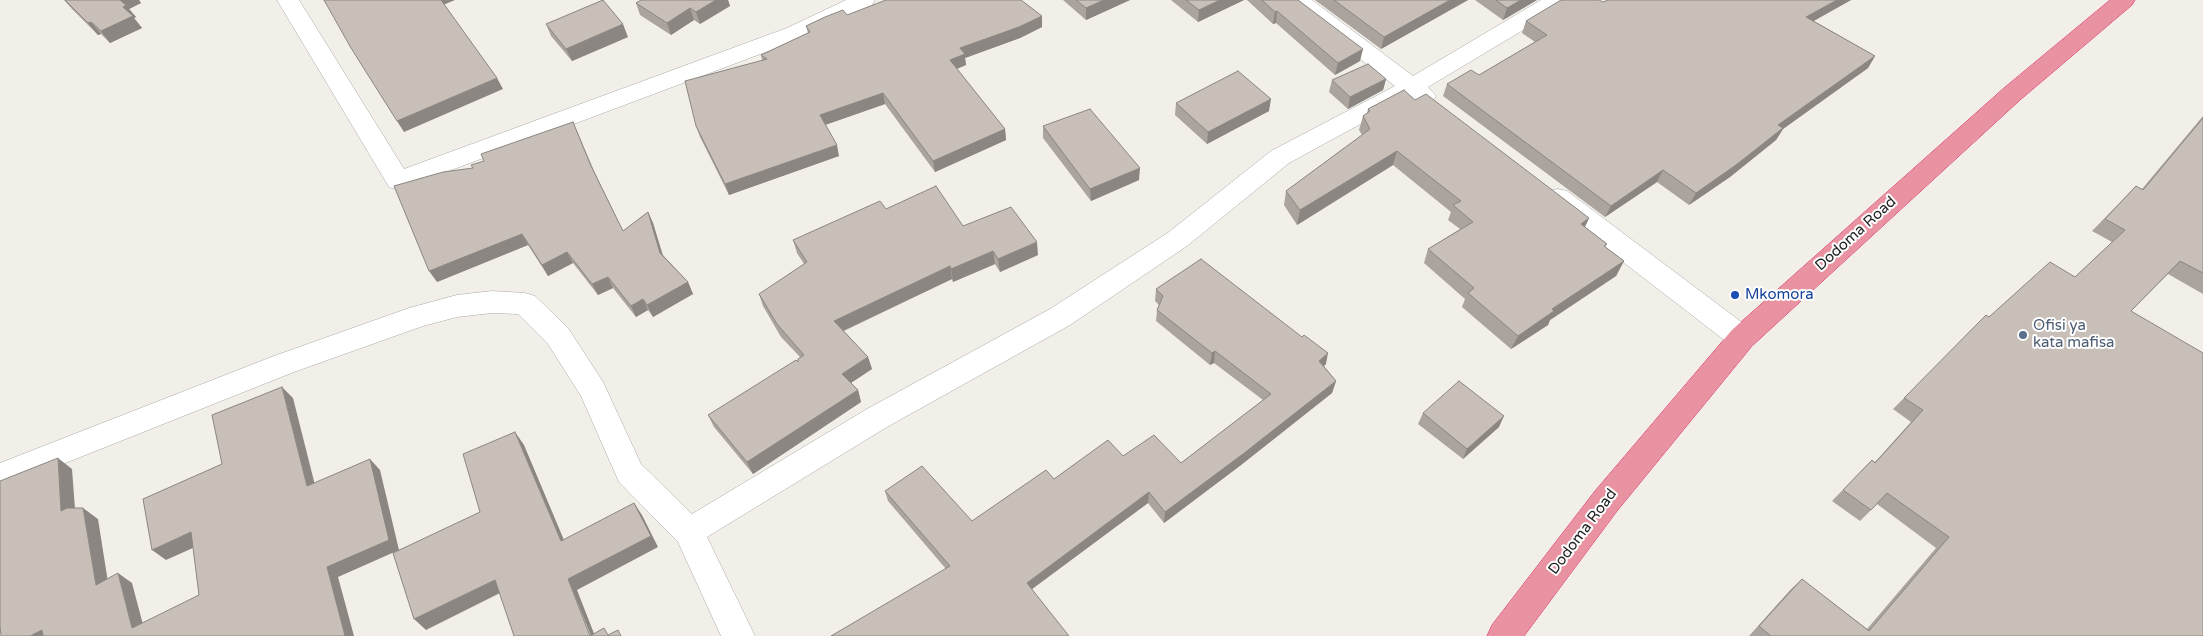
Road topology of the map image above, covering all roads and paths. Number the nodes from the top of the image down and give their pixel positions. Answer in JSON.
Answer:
{"nodes":[{"id":1,"x":288,"y":0,"type":"edge"},
{"id":2,"x":864,"y":0,"type":"edge"},
{"id":3,"x":1298,"y":0,"type":"edge"},
{"id":4,"x":1557,"y":0,"type":"edge"},
{"id":5,"x":2124,"y":0,"type":"edge"},
{"id":6,"x":1412,"y":87,"type":"junction"},
{"id":7,"x":1443,"y":111,"type":"edge"},
{"id":8,"x":1537,"y":182,"type":"edge"},
{"id":9,"x":1742,"y":338,"type":"junction"},
{"id":10,"x":0,"y":476,"type":"edge"},
{"id":11,"x":689,"y":532,"type":"junction"},
{"id":12,"x":738,"y":636,"type":"edge"},
{"id":13,"x":1504,"y":636,"type":"edge"}],
"edges":[{"from":1,"to":2,"type":"street"},
{"from":3,"to":6,"type":"street"},
{"from":4,"to":6,"type":"street"},
{"from":5,"to":9,"type":"highway","name":"Dodoma Road"},
{"from":6,"to":7,"type":"street"},
{"from":6,"to":11,"type":"street"},
{"from":8,"to":9,"type":"street"},
{"from":9,"to":13,"type":"highway","name":"Dodoma Road"},
{"from":10,"to":11,"type":"street"},
{"from":11,"to":12,"type":"street"}]}
